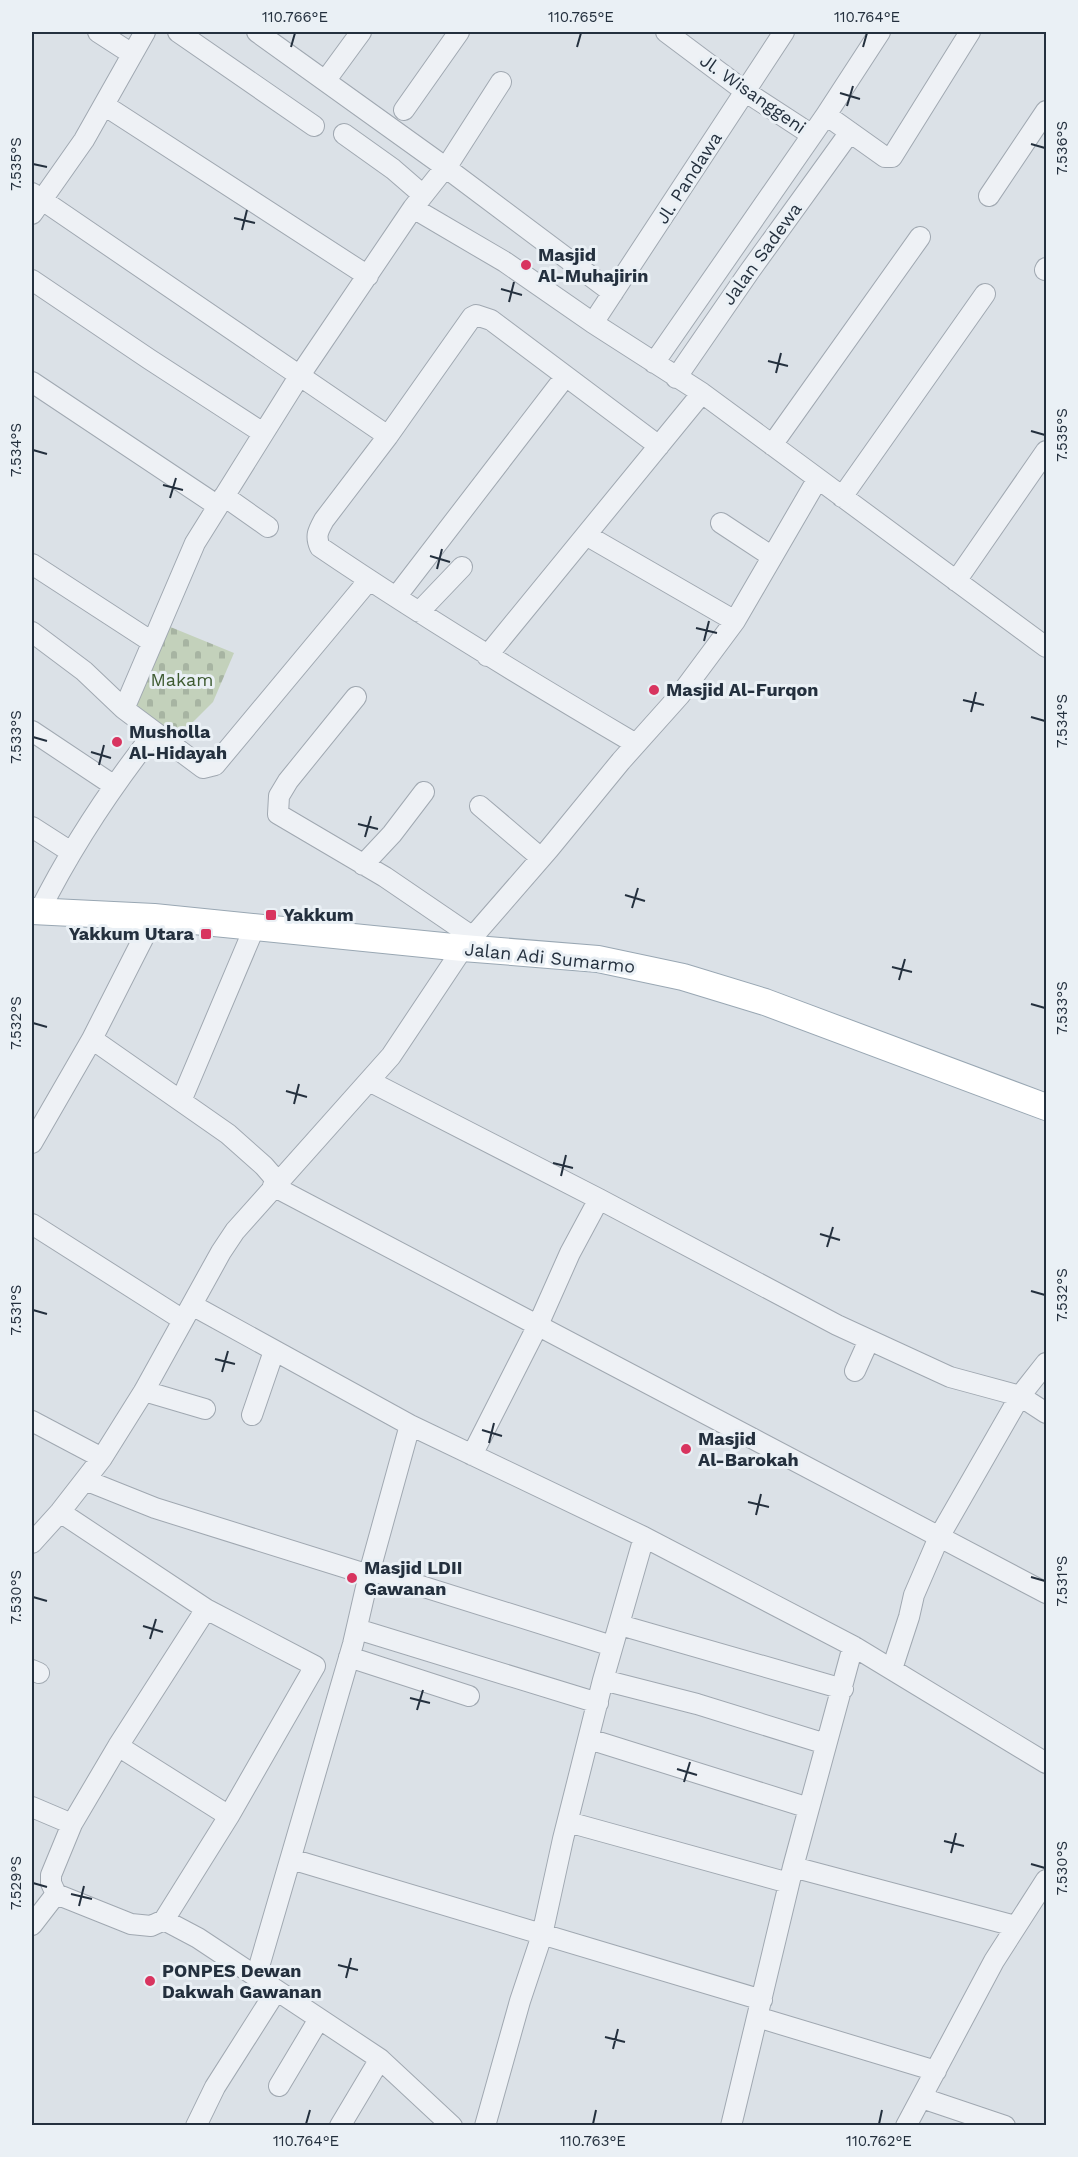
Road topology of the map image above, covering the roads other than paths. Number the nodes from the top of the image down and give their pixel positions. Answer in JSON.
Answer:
{"nodes":[{"id":1,"x":98,"y":32,"type":"edge"},
{"id":2,"x":145,"y":32,"type":"edge"},
{"id":3,"x":178,"y":32,"type":"edge"},
{"id":4,"x":257,"y":32,"type":"edge"},
{"id":5,"x":361,"y":32,"type":"edge"},
{"id":6,"x":459,"y":32,"type":"edge"},
{"id":7,"x":666,"y":32,"type":"edge"},
{"id":8,"x":784,"y":32,"type":"edge"},
{"id":9,"x":880,"y":32,"type":"edge"},
{"id":10,"x":970,"y":32,"type":"edge"},
{"id":11,"x":132,"y":54,"type":"junction"},
{"id":12,"x":331,"y":74,"type":"dead end"},
{"id":13,"x":501,"y":82,"type":"dead end"},
{"id":14,"x":746,"y":92,"type":"junction"},
{"id":15,"x":104,"y":105,"type":"junction"},
{"id":16,"x":404,"y":111,"type":"dead end"},
{"id":17,"x":1047,"y":111,"type":"edge"},
{"id":18,"x":826,"y":115,"type":"junction"},
{"id":19,"x":315,"y":126,"type":"dead end"},
{"id":20,"x":850,"y":132,"type":"junction"},
{"id":21,"x":344,"y":134,"type":"dead end"},
{"id":22,"x":812,"y":135,"type":"junction"},
{"id":23,"x":445,"y":167,"type":"junction"},
{"id":24,"x":989,"y":196,"type":"dead end"},
{"id":25,"x":35,"y":202,"type":"edge"},
{"id":26,"x":418,"y":202,"type":"junction"},
{"id":27,"x":920,"y":237,"type":"dead end"},
{"id":28,"x":728,"y":256,"type":"junction"},
{"id":29,"x":749,"y":272,"type":"junction"},
{"id":30,"x":368,"y":276,"type":"junction"},
{"id":31,"x":32,"y":280,"type":"edge"},
{"id":32,"x":614,"y":293,"type":"junction"},
{"id":33,"x":985,"y":294,"type":"dead end"},
{"id":34,"x":694,"y":307,"type":"junction"},
{"id":35,"x":714,"y":322,"type":"junction"},
{"id":36,"x":593,"y":324,"type":"junction"},
{"id":37,"x":654,"y":363,"type":"junction"},
{"id":38,"x":300,"y":375,"type":"junction"},
{"id":39,"x":565,"y":377,"type":"junction"},
{"id":40,"x":676,"y":378,"type":"junction"},
{"id":41,"x":32,"y":382,"type":"edge"},
{"id":42,"x":702,"y":393,"type":"junction"},
{"id":43,"x":263,"y":433,"type":"junction"},
{"id":44,"x":388,"y":436,"type":"junction"},
{"id":45,"x":772,"y":445,"type":"junction"},
{"id":46,"x":659,"y":446,"type":"junction"},
{"id":47,"x":1047,"y":451,"type":"edge"},
{"id":48,"x":817,"y":480,"type":"junction"},
{"id":49,"x":842,"y":497,"type":"junction"},
{"id":50,"x":221,"y":501,"type":"junction"},
{"id":51,"x":721,"y":523,"type":"dead end"},
{"id":52,"x":268,"y":527,"type":"dead end"},
{"id":53,"x":586,"y":535,"type":"junction"},
{"id":54,"x":771,"y":556,"type":"junction"},
{"id":55,"x":32,"y":564,"type":"edge"},
{"id":56,"x":462,"y":567,"type":"dead end"},
{"id":57,"x":369,"y":580,"type":"junction"},
{"id":58,"x":956,"y":581,"type":"junction"},
{"id":59,"x":396,"y":597,"type":"junction"},
{"id":60,"x":419,"y":612,"type":"junction"},
{"id":61,"x":735,"y":621,"type":"junction"},
{"id":62,"x":32,"y":632,"type":"edge"},
{"id":63,"x":152,"y":642,"type":"junction"},
{"id":64,"x":1047,"y":647,"type":"edge"},
{"id":65,"x":487,"y":656,"type":"junction"},
{"id":66,"x":356,"y":697,"type":"dead end"},
{"id":67,"x":124,"y":709,"type":"junction"},
{"id":68,"x":32,"y":732,"type":"edge"},
{"id":69,"x":154,"y":733,"type":"junction"},
{"id":70,"x":636,"y":744,"type":"junction"},
{"id":71,"x":113,"y":785,"type":"junction"},
{"id":72,"x":424,"y":792,"type":"dead end"},
{"id":73,"x":480,"y":806,"type":"dead end"},
{"id":74,"x":32,"y":827,"type":"edge"},
{"id":75,"x":71,"y":852,"type":"junction"},
{"id":76,"x":542,"y":858,"type":"junction"},
{"id":77,"x":363,"y":865,"type":"junction"},
{"id":78,"x":35,"y":912,"type":"edge"},
{"id":79,"x":154,"y":916,"type":"junction"},
{"id":80,"x":255,"y":926,"type":"junction"},
{"id":81,"x":468,"y":943,"type":"junction"},
{"id":82,"x":92,"y":1039,"type":"junction"},
{"id":83,"x":369,"y":1081,"type":"junction"},
{"id":84,"x":181,"y":1101,"type":"junction"},
{"id":85,"x":1047,"y":1107,"type":"edge"},
{"id":86,"x":32,"y":1143,"type":"edge"},
{"id":87,"x":275,"y":1184,"type":"junction"},
{"id":88,"x":599,"y":1199,"type":"junction"},
{"id":89,"x":32,"y":1224,"type":"edge"},
{"id":90,"x":187,"y":1313,"type":"junction"},
{"id":91,"x":538,"y":1325,"type":"junction"},
{"id":92,"x":869,"y":1340,"type":"junction"},
{"id":93,"x":274,"y":1351,"type":"junction"},
{"id":94,"x":1047,"y":1363,"type":"edge"},
{"id":95,"x":855,"y":1371,"type":"dead end"},
{"id":96,"x":144,"y":1390,"type":"junction"},
{"id":97,"x":1020,"y":1396,"type":"junction"},
{"id":98,"x":205,"y":1409,"type":"dead end"},
{"id":99,"x":1047,"y":1413,"type":"edge"},
{"id":100,"x":252,"y":1415,"type":"dead end"},
{"id":101,"x":32,"y":1421,"type":"edge"},
{"id":102,"x":410,"y":1425,"type":"junction"},
{"id":103,"x":472,"y":1455,"type":"junction"},
{"id":104,"x":102,"y":1458,"type":"junction"},
{"id":105,"x":85,"y":1480,"type":"junction"},
{"id":106,"x":60,"y":1512,"type":"junction"},
{"id":107,"x":644,"y":1537,"type":"junction"},
{"id":108,"x":939,"y":1537,"type":"junction"},
{"id":109,"x":32,"y":1543,"type":"edge"},
{"id":110,"x":369,"y":1573,"type":"junction"},
{"id":111,"x":1047,"y":1593,"type":"edge"},
{"id":112,"x":206,"y":1609,"type":"junction"},
{"id":113,"x":620,"y":1625,"type":"junction"},
{"id":114,"x":357,"y":1629,"type":"junction"},
{"id":115,"x":612,"y":1646,"type":"junction"},
{"id":116,"x":853,"y":1646,"type":"junction"},
{"id":117,"x":349,"y":1657,"type":"junction"},
{"id":118,"x":892,"y":1670,"type":"junction"},
{"id":119,"x":603,"y":1680,"type":"junction"},
{"id":120,"x":843,"y":1689,"type":"junction"},
{"id":121,"x":469,"y":1695,"type":"dead end"},
{"id":122,"x":598,"y":1703,"type":"junction"},
{"id":123,"x":590,"y":1739,"type":"junction"},
{"id":124,"x":826,"y":1744,"type":"junction"},
{"id":125,"x":118,"y":1746,"type":"junction"},
{"id":126,"x":1047,"y":1763,"type":"edge"},
{"id":127,"x":32,"y":1807,"type":"edge"},
{"id":128,"x":809,"y":1808,"type":"junction"},
{"id":129,"x":229,"y":1816,"type":"junction"},
{"id":130,"x":568,"y":1822,"type":"junction"},
{"id":131,"x":72,"y":1824,"type":"junction"},
{"id":132,"x":291,"y":1859,"type":"junction"},
{"id":133,"x":791,"y":1875,"type":"junction"},
{"id":134,"x":1047,"y":1880,"type":"edge"},
{"id":135,"x":56,"y":1894,"type":"junction"},
{"id":136,"x":164,"y":1920,"type":"junction"},
{"id":137,"x":32,"y":1925,"type":"edge"},
{"id":138,"x":1015,"y":1926,"type":"junction"},
{"id":139,"x":542,"y":1935,"type":"junction"},
{"id":140,"x":256,"y":1977,"type":"junction"},
{"id":141,"x":276,"y":1991,"type":"junction"},
{"id":142,"x":762,"y":2000,"type":"junction"},
{"id":143,"x":319,"y":2019,"type":"junction"},
{"id":144,"x":767,"y":2020,"type":"dead end"},
{"id":145,"x":380,"y":2060,"type":"junction"},
{"id":146,"x":936,"y":2071,"type":"junction"},
{"id":147,"x":279,"y":2086,"type":"dead end"},
{"id":148,"x":922,"y":2098,"type":"junction"},
{"id":149,"x":196,"y":2126,"type":"edge"},
{"id":150,"x":340,"y":2126,"type":"edge"},
{"id":151,"x":452,"y":2126,"type":"edge"},
{"id":152,"x":485,"y":2126,"type":"edge"},
{"id":153,"x":731,"y":2126,"type":"edge"},
{"id":154,"x":906,"y":2126,"type":"edge"},
{"id":155,"x":1005,"y":2126,"type":"edge"}],
"edges":[{"from":1,"to":11,"type":"street"},
{"from":2,"to":11,"type":"street"},
{"from":3,"to":19,"type":"street"},
{"from":4,"to":23,"type":"street"},
{"from":5,"to":12,"type":"street"},
{"from":6,"to":16,"type":"street"},
{"from":7,"to":14,"type":"street","name":"Jl. Wisanggeni"},
{"from":8,"to":14,"type":"street","name":"Jl. Pandawa"},
{"from":9,"to":18,"type":"street"},
{"from":10,"to":20,"type":"street"},
{"from":11,"to":15,"type":"street"},
{"from":13,"to":23,"type":"street"},
{"from":14,"to":22,"type":"street","name":"Jl. Wisanggeni"},
{"from":14,"to":32,"type":"street","name":"Jl. Pandawa"},
{"from":15,"to":25,"type":"street"},
{"from":15,"to":30,"type":"street"},
{"from":17,"to":24,"type":"street"},
{"from":18,"to":20,"type":"street"},
{"from":18,"to":22,"type":"street"},
{"from":20,"to":29,"type":"street","name":"Jalan Sadewa"},
{"from":21,"to":26,"type":"street"},
{"from":22,"to":28,"type":"street"},
{"from":23,"to":26,"type":"street"},
{"from":23,"to":32,"type":"street"},
{"from":25,"to":38,"type":"street"},
{"from":26,"to":30,"type":"street"},
{"from":26,"to":36,"type":"street"},
{"from":27,"to":45,"type":"street"},
{"from":28,"to":29,"type":"street"},
{"from":28,"to":34,"type":"street"},
{"from":29,"to":35,"type":"street","name":"Jalan Sadewa"},
{"from":30,"to":38,"type":"street"},
{"from":31,"to":43,"type":"street"},
{"from":32,"to":36,"type":"street","name":"Jl. Pandawa"},
{"from":33,"to":49,"type":"street"},
{"from":34,"to":35,"type":"street"},
{"from":34,"to":37,"type":"street"},
{"from":35,"to":40,"type":"street","name":"Jalan Sadewa"},
{"from":36,"to":37,"type":"street"},
{"from":37,"to":40,"type":"street"},
{"from":38,"to":43,"type":"street"},
{"from":38,"to":44,"type":"street"},
{"from":39,"to":44,"type":"street"},
{"from":39,"to":46,"type":"street"},
{"from":39,"to":59,"type":"street"},
{"from":40,"to":42,"type":"street"},
{"from":41,"to":50,"type":"street"},
{"from":42,"to":45,"type":"street"},
{"from":42,"to":46,"type":"street"},
{"from":43,"to":50,"type":"street"},
{"from":44,"to":57,"type":"street"},
{"from":45,"to":48,"type":"street"},
{"from":46,"to":53,"type":"street"},
{"from":47,"to":58,"type":"street"},
{"from":48,"to":49,"type":"street"},
{"from":48,"to":54,"type":"street"},
{"from":49,"to":58,"type":"street"},
{"from":50,"to":52,"type":"street"},
{"from":50,"to":63,"type":"street"},
{"from":51,"to":54,"type":"street"},
{"from":53,"to":61,"type":"street"},
{"from":53,"to":65,"type":"street"},
{"from":54,"to":61,"type":"street"},
{"from":55,"to":63,"type":"street"},
{"from":56,"to":60,"type":"street"},
{"from":57,"to":59,"type":"street"},
{"from":57,"to":69,"type":"street"},
{"from":58,"to":64,"type":"street"},
{"from":59,"to":60,"type":"street"},
{"from":60,"to":65,"type":"street"},
{"from":61,"to":70,"type":"street"},
{"from":62,"to":67,"type":"street"},
{"from":63,"to":67,"type":"street"},
{"from":65,"to":70,"type":"street"},
{"from":66,"to":77,"type":"street"},
{"from":67,"to":69,"type":"street"},
{"from":68,"to":71,"type":"street"},
{"from":69,"to":71,"type":"street"},
{"from":70,"to":76,"type":"street"},
{"from":71,"to":75,"type":"street"},
{"from":72,"to":77,"type":"street"},
{"from":73,"to":76,"type":"street"},
{"from":74,"to":75,"type":"street"},
{"from":75,"to":78,"type":"street"},
{"from":76,"to":81,"type":"street"},
{"from":77,"to":81,"type":"street"},
{"from":78,"to":79,"type":"main road","name":"Jalan Adi Sumarmo"},
{"from":79,"to":80,"type":"main road","name":"Jalan Adi Sumarmo"},
{"from":79,"to":82,"type":"street"},
{"from":80,"to":81,"type":"main road","name":"Jalan Adi Sumarmo"},
{"from":80,"to":84,"type":"street"},
{"from":81,"to":83,"type":"street"},
{"from":81,"to":85,"type":"main road","name":"Jalan Adi Sumarmo"},
{"from":82,"to":84,"type":"street"},
{"from":82,"to":86,"type":"street"},
{"from":83,"to":87,"type":"street"},
{"from":83,"to":88,"type":"street"},
{"from":84,"to":87,"type":"street"},
{"from":87,"to":90,"type":"street"},
{"from":87,"to":91,"type":"street"},
{"from":88,"to":91,"type":"street"},
{"from":88,"to":92,"type":"street"},
{"from":89,"to":90,"type":"street"},
{"from":90,"to":93,"type":"street"},
{"from":90,"to":96,"type":"street"},
{"from":91,"to":103,"type":"street"},
{"from":91,"to":108,"type":"street"},
{"from":92,"to":95,"type":"street"},
{"from":92,"to":97,"type":"street"},
{"from":93,"to":100,"type":"street"},
{"from":93,"to":102,"type":"street"},
{"from":94,"to":97,"type":"street"},
{"from":96,"to":98,"type":"street"},
{"from":96,"to":104,"type":"street"},
{"from":97,"to":99,"type":"street"},
{"from":97,"to":108,"type":"street"},
{"from":101,"to":104,"type":"street"},
{"from":102,"to":103,"type":"street"},
{"from":102,"to":110,"type":"street"},
{"from":103,"to":107,"type":"street"},
{"from":104,"to":105,"type":"street"},
{"from":105,"to":106,"type":"street"},
{"from":105,"to":110,"type":"street"},
{"from":106,"to":109,"type":"street"},
{"from":106,"to":112,"type":"street"},
{"from":107,"to":113,"type":"street"},
{"from":107,"to":116,"type":"street"},
{"from":108,"to":111,"type":"street"},
{"from":108,"to":118,"type":"street"},
{"from":110,"to":114,"type":"street"},
{"from":110,"to":115,"type":"street"},
{"from":112,"to":125,"type":"street"},
{"from":112,"to":129,"type":"street"},
{"from":113,"to":115,"type":"street"},
{"from":113,"to":120,"type":"street"},
{"from":114,"to":117,"type":"street"},
{"from":114,"to":122,"type":"street"},
{"from":115,"to":119,"type":"street"},
{"from":116,"to":118,"type":"street"},
{"from":116,"to":120,"type":"street"},
{"from":117,"to":121,"type":"street"},
{"from":117,"to":132,"type":"street"},
{"from":118,"to":126,"type":"street"},
{"from":119,"to":122,"type":"street"},
{"from":119,"to":124,"type":"street"},
{"from":120,"to":124,"type":"street"},
{"from":122,"to":123,"type":"street"},
{"from":123,"to":128,"type":"street"},
{"from":123,"to":130,"type":"street"},
{"from":124,"to":128,"type":"street"},
{"from":125,"to":129,"type":"street"},
{"from":125,"to":131,"type":"street"},
{"from":127,"to":131,"type":"street"},
{"from":128,"to":133,"type":"street"},
{"from":129,"to":136,"type":"street"},
{"from":130,"to":133,"type":"street"},
{"from":130,"to":139,"type":"street"},
{"from":131,"to":135,"type":"street"},
{"from":132,"to":139,"type":"street"},
{"from":132,"to":140,"type":"street"},
{"from":133,"to":138,"type":"street"},
{"from":133,"to":142,"type":"street"},
{"from":134,"to":138,"type":"street"},
{"from":135,"to":136,"type":"street"},
{"from":135,"to":137,"type":"street"},
{"from":136,"to":140,"type":"street"},
{"from":138,"to":146,"type":"street"},
{"from":139,"to":142,"type":"street"},
{"from":139,"to":152,"type":"street"},
{"from":140,"to":141,"type":"street"},
{"from":141,"to":143,"type":"street"},
{"from":141,"to":149,"type":"street"},
{"from":142,"to":153,"type":"street"},
{"from":143,"to":145,"type":"street"},
{"from":143,"to":147,"type":"street"},
{"from":144,"to":146,"type":"street"},
{"from":145,"to":150,"type":"street"},
{"from":145,"to":151,"type":"street"},
{"from":146,"to":148,"type":"street"},
{"from":148,"to":154,"type":"street"},
{"from":148,"to":155,"type":"street"}]}
